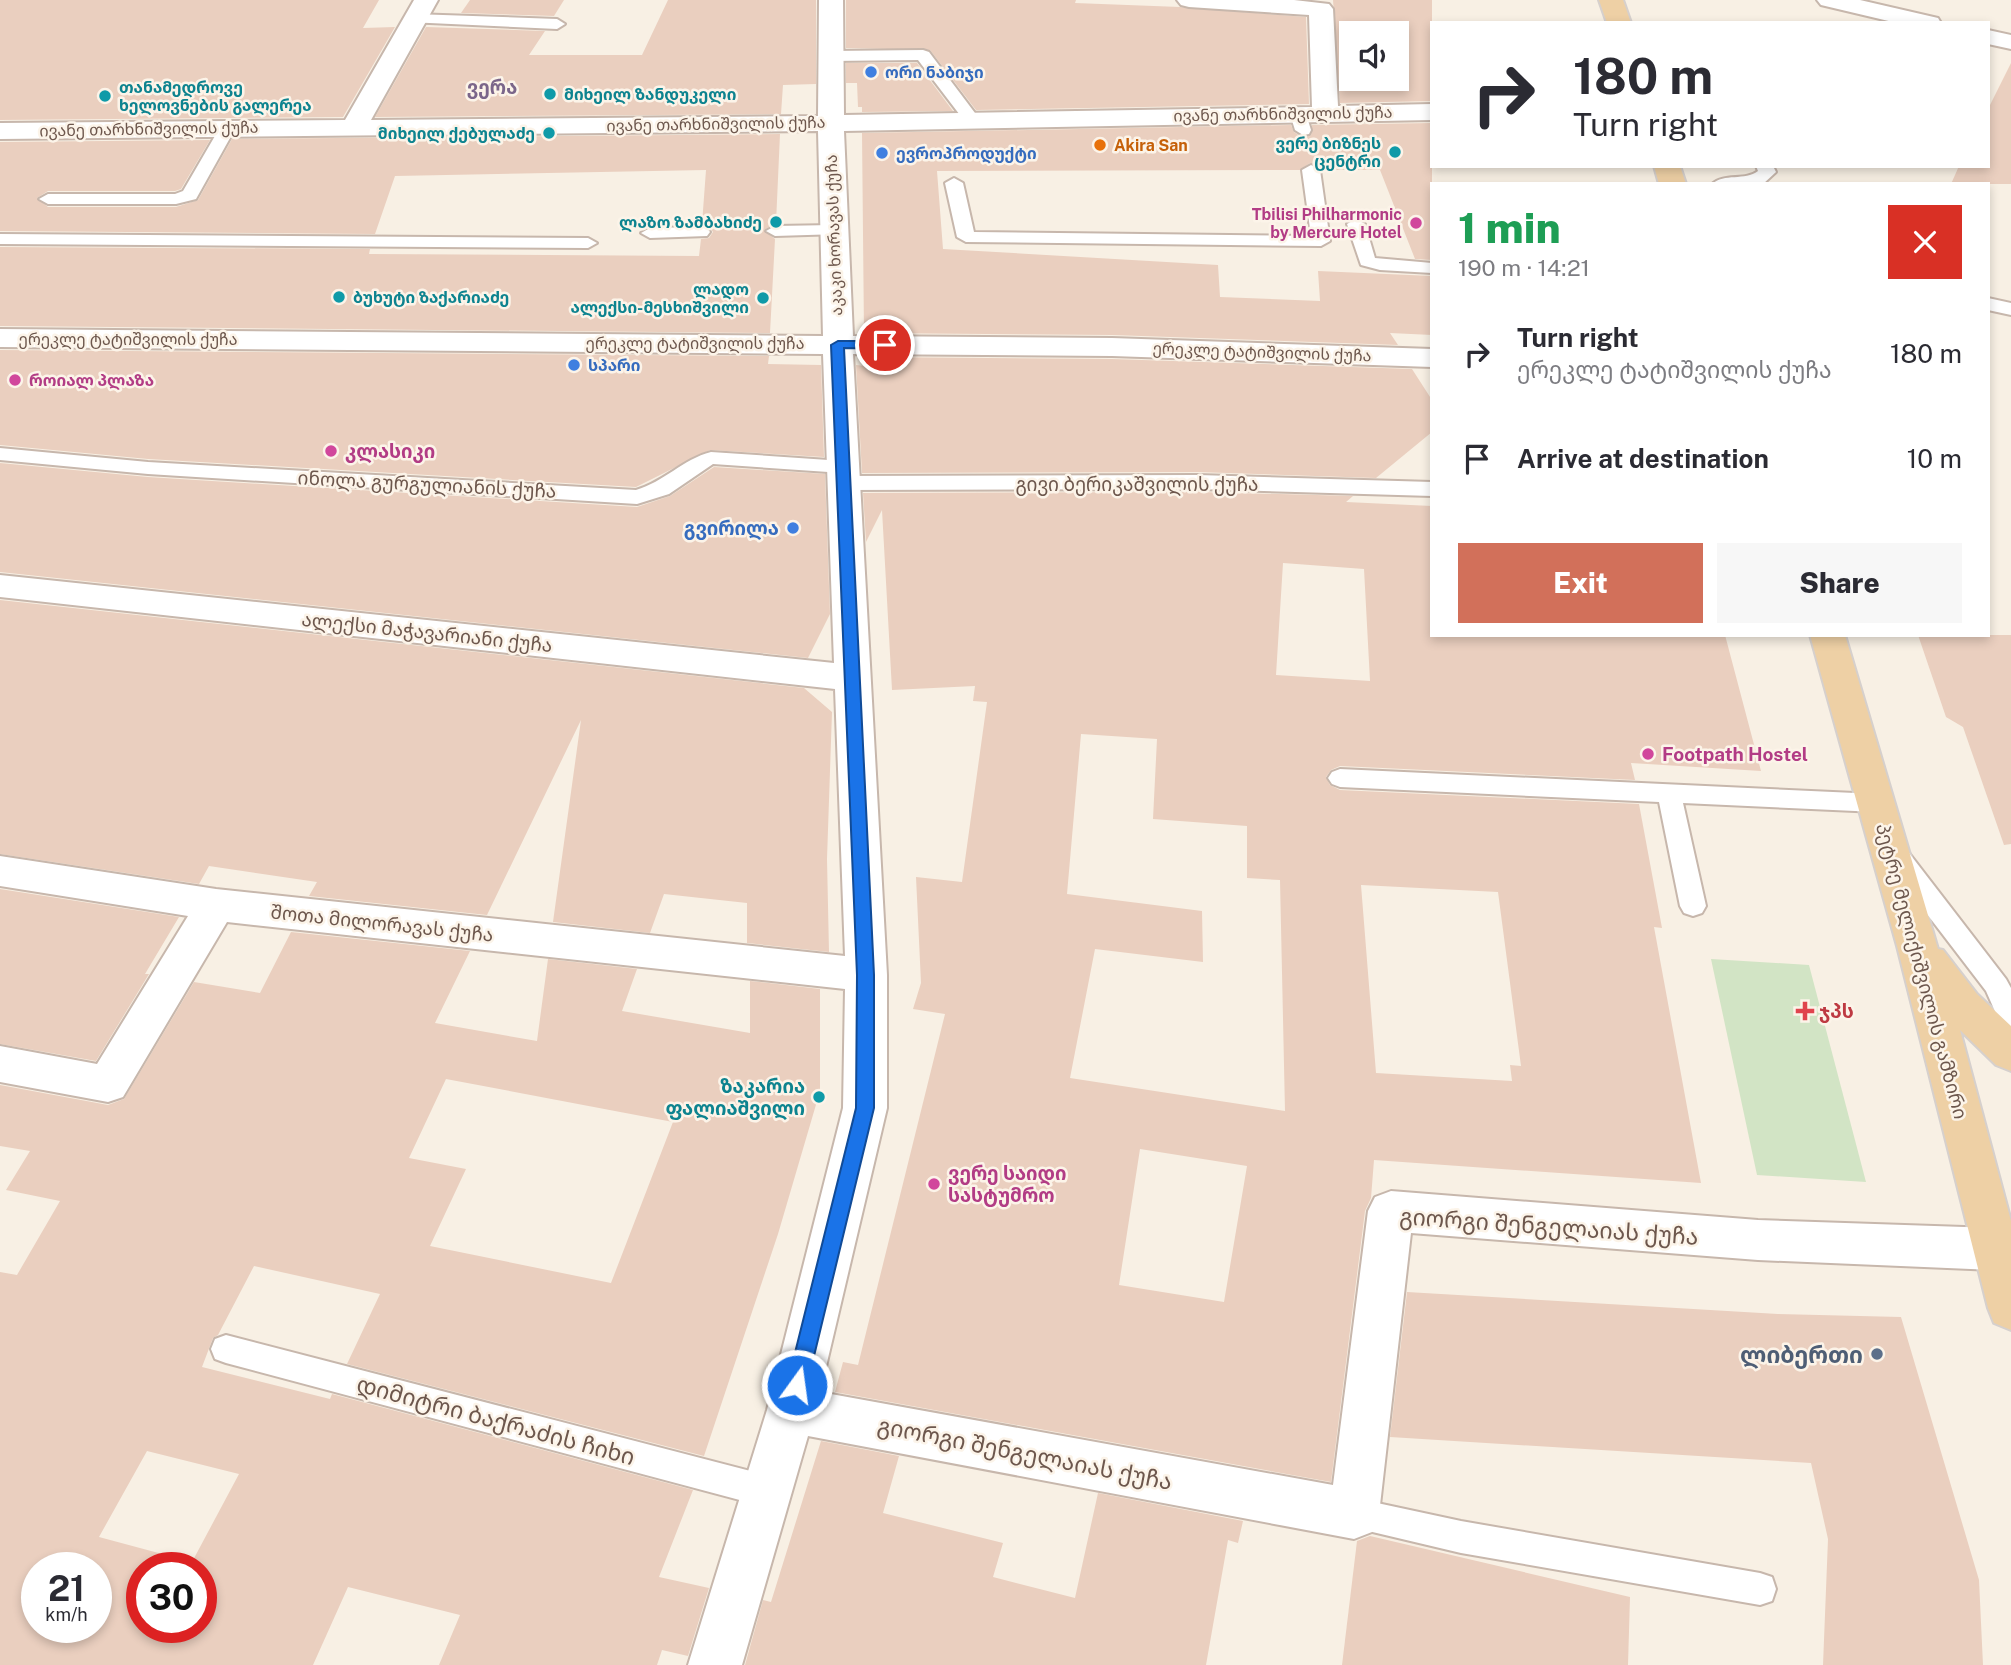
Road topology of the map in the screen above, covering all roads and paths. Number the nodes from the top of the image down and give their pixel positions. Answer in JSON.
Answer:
{"nodes":[{"id":1,"x":831,"y":0,"type":"edge"},
{"id":2,"x":1189,"y":0,"type":"edge"},
{"id":3,"x":1611,"y":0,"type":"edge"},
{"id":4,"x":1829,"y":0,"type":"edge"},
{"id":5,"x":1870,"y":4,"type":"edge"},
{"id":6,"x":419,"y":10,"type":"edge"},
{"id":7,"x":1618,"y":21,"type":"edge"},
{"id":8,"x":1923,"y":21,"type":"edge"},
{"id":9,"x":557,"y":24,"type":"dead end"},
{"id":10,"x":1990,"y":38,"type":"edge"},
{"id":11,"x":2011,"y":43,"type":"edge"},
{"id":12,"x":831,"y":56,"type":"junction"},
{"id":13,"x":1430,"y":112,"type":"edge"},
{"id":14,"x":1325,"y":113,"type":"junction"},
{"id":15,"x":972,"y":120,"type":"junction"},
{"id":16,"x":831,"y":123,"type":"junction"},
{"id":17,"x":354,"y":127,"type":"junction"},
{"id":18,"x":227,"y":129,"type":"junction"},
{"id":19,"x":0,"y":131,"type":"edge"},
{"id":20,"x":1765,"y":168,"type":"edge"},
{"id":21,"x":1311,"y":170,"type":"dead end"},
{"id":22,"x":1738,"y":182,"type":"edge"},
{"id":23,"x":954,"y":183,"type":"dead end"},
{"id":24,"x":48,"y":199,"type":"dead end"},
{"id":25,"x":1356,"y":223,"type":"dead end"},
{"id":26,"x":834,"y":230,"type":"junction"},
{"id":27,"x":775,"y":231,"type":"dead end"},
{"id":28,"x":701,"y":232,"type":"dead end"},
{"id":29,"x":650,"y":233,"type":"dead end"},
{"id":30,"x":0,"y":239,"type":"edge"},
{"id":31,"x":588,"y":243,"type":"dead end"},
{"id":32,"x":1430,"y":268,"type":"edge"},
{"id":33,"x":1990,"y":304,"type":"edge"},
{"id":34,"x":2011,"y":309,"type":"edge"},
{"id":35,"x":0,"y":338,"type":"edge"},
{"id":36,"x":838,"y":345,"type":"junction"},
{"id":37,"x":1430,"y":358,"type":"edge"},
{"id":38,"x":0,"y":454,"type":"edge"},
{"id":39,"x":843,"y":475,"type":"junction"},
{"id":40,"x":1430,"y":489,"type":"edge"},
{"id":41,"x":0,"y":586,"type":"edge"},
{"id":42,"x":1828,"y":637,"type":"edge"},
{"id":43,"x":854,"y":678,"type":"junction"},
{"id":44,"x":1340,"y":778,"type":"dead end"},
{"id":45,"x":1669,"y":792,"type":"junction"},
{"id":46,"x":1877,"y":803,"type":"junction"},
{"id":47,"x":1890,"y":848,"type":"junction"},
{"id":48,"x":0,"y":871,"type":"edge"},
{"id":49,"x":216,"y":905,"type":"junction"},
{"id":50,"x":1693,"y":906,"type":"dead end"},
{"id":51,"x":1917,"y":946,"type":"junction"},
{"id":52,"x":866,"y":975,"type":"junction"},
{"id":53,"x":2011,"y":1019,"type":"edge"},
{"id":54,"x":2011,"y":1054,"type":"edge"},
{"id":55,"x":0,"y":1064,"type":"edge"},
{"id":56,"x":1994,"y":1249,"type":"junction"},
{"id":57,"x":2011,"y":1308,"type":"edge"},
{"id":58,"x":226,"y":1349,"type":"dead end"},
{"id":59,"x":791,"y":1410,"type":"junction"},
{"id":60,"x":766,"y":1491,"type":"junction"},
{"id":61,"x":1354,"y":1514,"type":"junction"},
{"id":62,"x":1760,"y":1589,"type":"dead end"},
{"id":63,"x":715,"y":1665,"type":"edge"}],
"edges":[{"from":1,"to":12,"type":"street","name":"აკაკი ხორავას ქუჩა"},
{"from":2,"to":14,"type":"street"},
{"from":3,"to":7,"type":"main road"},
{"from":4,"to":5,"type":"street"},
{"from":5,"to":8,"type":"street"},
{"from":6,"to":9,"type":"lane"},
{"from":6,"to":17,"type":"street"},
{"from":10,"to":11,"type":"street"},
{"from":12,"to":15,"type":"lane"},
{"from":12,"to":16,"type":"street","name":"აკაკი ხორავას ქუჩა"},
{"from":13,"to":14,"type":"street","name":"ივანე თარხნიშვილის ქუჩა"},
{"from":14,"to":15,"type":"street","name":"ივანე თარხნიშვილის ქუჩა"},
{"from":15,"to":16,"type":"street","name":"ივანე თარხნიშვილის ქუჩა"},
{"from":16,"to":17,"type":"street","name":"ივანე თარხნიშვილის ქუჩა"},
{"from":16,"to":26,"type":"street","name":"აკაკი ხორავას ქუჩა"},
{"from":17,"to":18,"type":"street","name":"ივანე თარხნიშვილის ქუჩა"},
{"from":18,"to":19,"type":"street","name":"ივანე თარხნიშვილის ქუჩა"},
{"from":18,"to":24,"type":"lane"},
{"from":20,"to":22,"type":"lane"},
{"from":21,"to":23,"type":"lane"},
{"from":25,"to":32,"type":"lane"},
{"from":26,"to":27,"type":"lane"},
{"from":26,"to":36,"type":"street","name":"აკაკი ხორავას ქუჩა"},
{"from":28,"to":29,"type":"lane"},
{"from":30,"to":31,"type":"lane"},
{"from":33,"to":34,"type":"lane"},
{"from":35,"to":36,"type":"street","name":"ერეკლე ტატიშვილის ქუჩა"},
{"from":36,"to":37,"type":"street","name":"ერეკლე ტატიშვილის ქუჩა"},
{"from":36,"to":39,"type":"street","name":"აკაკი ხორავას ქუჩა"},
{"from":38,"to":39,"type":"lane","name":"ინოლა გურგულიანის ქუჩა"},
{"from":39,"to":40,"type":"lane","name":"გივი ბერიკაშვილის ქუჩა"},
{"from":39,"to":43,"type":"street","name":"აკაკი ხორავას ქუჩა"},
{"from":41,"to":43,"type":"street","name":"ალექსი მაჭავარიანი ქუჩა"},
{"from":42,"to":46,"type":"main road","name":"პეტრე მელიქიშვილის გამზირი"},
{"from":43,"to":52,"type":"street","name":"აკაკი ხორავას ქუჩა"},
{"from":44,"to":45,"type":"lane"},
{"from":45,"to":46,"type":"lane"},
{"from":45,"to":50,"type":"lane"},
{"from":46,"to":47,"type":"main road","name":"პეტრე მელიქიშვილის გამზირი"},
{"from":47,"to":51,"type":"main road","name":"პეტრე მელიქიშვილის გამზირი"},
{"from":47,"to":53,"type":"lane"},
{"from":48,"to":49,"type":"street","name":"შოთა მილორავას ქუჩა"},
{"from":49,"to":52,"type":"street","name":"შოთა მილორავას ქუჩა"},
{"from":49,"to":55,"type":"street"},
{"from":51,"to":54,"type":"main road"},
{"from":51,"to":56,"type":"main road","name":"პეტრე მელიქიშვილის გამზირი"},
{"from":52,"to":59,"type":"street","name":"აკაკი ხორავას ქუჩა"},
{"from":56,"to":57,"type":"main road","name":"პეტრე მელიქიშვილის გამზირი"},
{"from":56,"to":61,"type":"street","name":"გიორგი შენგელაიას ქუჩა"},
{"from":58,"to":60,"type":"lane","name":"დიმიტრი ბაქრაძის ჩიხი"},
{"from":59,"to":60,"type":"street","name":"აკაკი ხორავას ქუჩა"},
{"from":59,"to":61,"type":"street","name":"გიორგი შენგელაიას ქუჩა"},
{"from":60,"to":63,"type":"street","name":"აკაკი ხორავას ქუჩა"},
{"from":61,"to":62,"type":"lane"}]}
